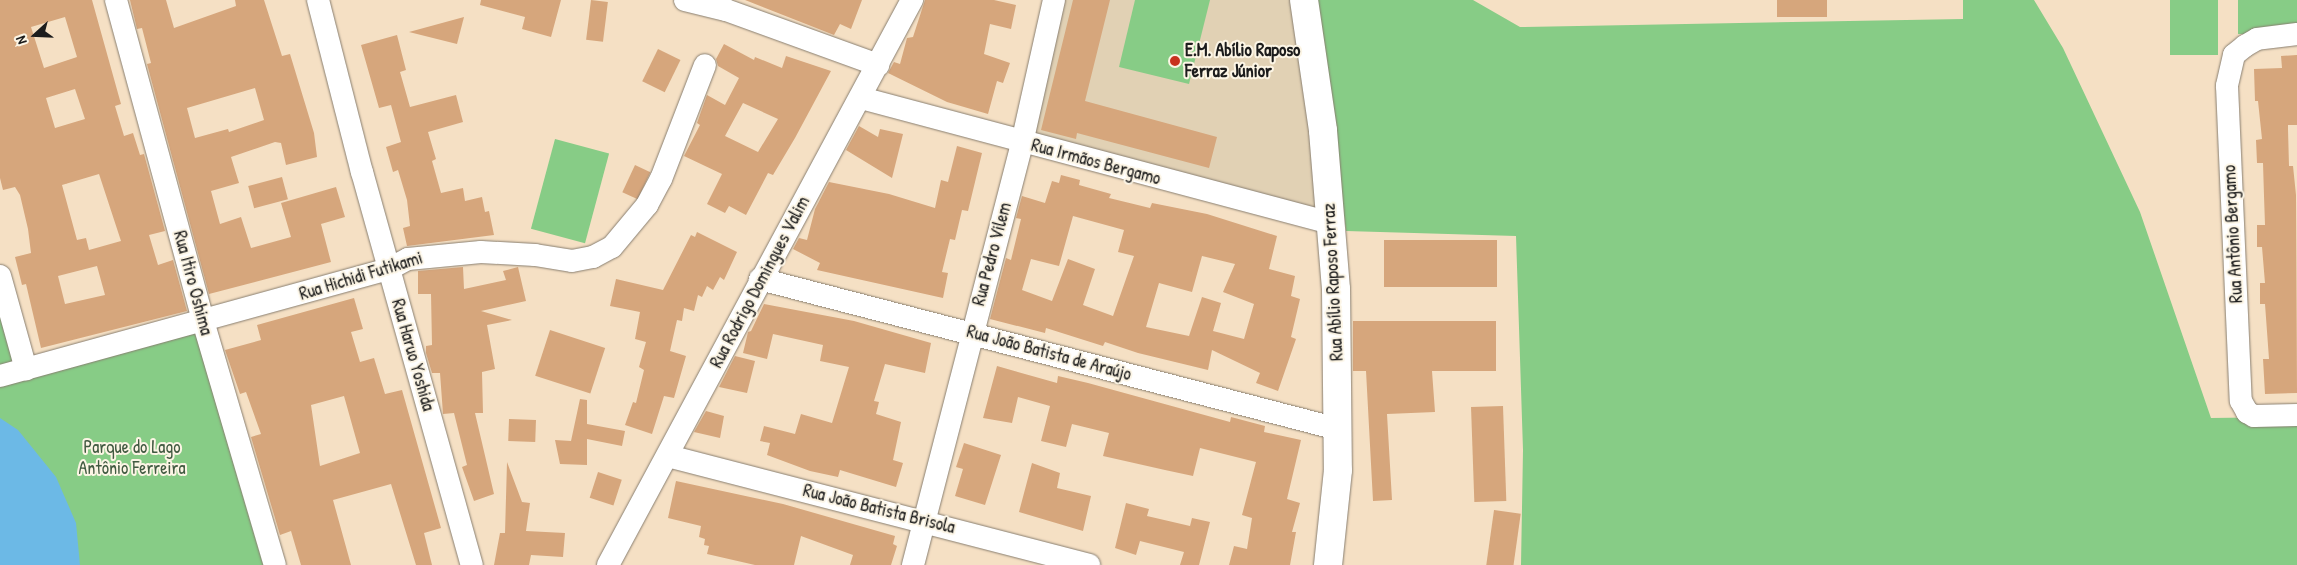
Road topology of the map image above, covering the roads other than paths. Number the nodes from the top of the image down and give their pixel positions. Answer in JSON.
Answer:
{"nodes":[{"id":1,"x":116,"y":0,"type":"edge"},
{"id":2,"x":318,"y":0,"type":"edge"},
{"id":3,"x":685,"y":0,"type":"edge"},
{"id":4,"x":912,"y":0,"type":"edge"},
{"id":5,"x":1054,"y":0,"type":"edge"},
{"id":6,"x":1304,"y":0,"type":"edge"},
{"id":7,"x":727,"y":5,"type":"edge"},
{"id":8,"x":2297,"y":34,"type":"edge"},
{"id":9,"x":705,"y":65,"type":"dead end"},
{"id":10,"x":878,"y":65,"type":"junction"},
{"id":11,"x":862,"y":98,"type":"junction"},
{"id":12,"x":1022,"y":143,"type":"junction"},
{"id":13,"x":1331,"y":223,"type":"junction"},
{"id":14,"x":389,"y":269,"type":"junction"},
{"id":15,"x":0,"y":276,"type":"edge"},
{"id":16,"x":760,"y":279,"type":"junction"},
{"id":17,"x":6,"y":316,"type":"edge"},
{"id":18,"x":203,"y":322,"type":"junction"},
{"id":19,"x":971,"y":333,"type":"junction"},
{"id":20,"x":26,"y":369,"type":"junction"},
{"id":21,"x":0,"y":376,"type":"edge"},
{"id":22,"x":2297,"y":415,"type":"edge"},
{"id":23,"x":1338,"y":429,"type":"junction"},
{"id":24,"x":668,"y":456,"type":"junction"},
{"id":25,"x":924,"y":520,"type":"junction"},
{"id":26,"x":275,"y":565,"type":"edge"},
{"id":27,"x":472,"y":565,"type":"edge"},
{"id":28,"x":608,"y":565,"type":"edge"},
{"id":29,"x":913,"y":565,"type":"edge"},
{"id":30,"x":1089,"y":565,"type":"edge"},
{"id":31,"x":1328,"y":565,"type":"edge"}],
"edges":[{"from":1,"to":18,"type":"street","name":"Rua Itiro Oshima"},
{"from":2,"to":14,"type":"street","name":"Rua Haruo Yoshida"},
{"from":3,"to":7,"type":"street"},
{"from":4,"to":10,"type":"street","name":"Rua Rodrigo Domingues Valim"},
{"from":5,"to":12,"type":"street","name":"Rua Pedro Vilem"},
{"from":6,"to":13,"type":"street","name":"Rua Abílio Raposo Ferraz"},
{"from":7,"to":10,"type":"street"},
{"from":8,"to":22,"type":"street","name":"Rua Antônio Bergamo"},
{"from":9,"to":14,"type":"street","name":"Rua Hichidi Futikami"},
{"from":10,"to":11,"type":"street","name":"Rua Rodrigo Domingues Valim"},
{"from":11,"to":12,"type":"street","name":"Rua Irmãos Bergamo"},
{"from":11,"to":16,"type":"street","name":"Rua Rodrigo Domingues Valim"},
{"from":12,"to":13,"type":"street","name":"Rua Irmãos Bergamo"},
{"from":12,"to":19,"type":"street","name":"Rua Pedro Vilem"},
{"from":13,"to":23,"type":"street","name":"Rua Abílio Raposo Ferraz"},
{"from":14,"to":18,"type":"street","name":"Rua Hichidi Futikami"},
{"from":14,"to":27,"type":"street","name":"Rua Haruo Yoshida"},
{"from":15,"to":17,"type":"street"},
{"from":16,"to":19,"type":"street","name":"Rua João Batista de Araújo"},
{"from":16,"to":24,"type":"street","name":"Rua Rodrigo Domingues Valim"},
{"from":17,"to":20,"type":"street"},
{"from":18,"to":20,"type":"street","name":"Rua Hichidi Futikami"},
{"from":18,"to":26,"type":"street","name":"Rua Itiro Oshima"},
{"from":19,"to":23,"type":"street","name":"Rua João Batista de Araújo"},
{"from":19,"to":25,"type":"street","name":"Rua Pedro Vilem"},
{"from":20,"to":21,"type":"street","name":"Rua Hichidi Futikami"},
{"from":23,"to":31,"type":"street","name":"Rua Abílio Raposo Ferraz"},
{"from":24,"to":25,"type":"street","name":"Rua João Batista Brisola"},
{"from":24,"to":28,"type":"street","name":"Rua Rodrigo Domingues Valim"},
{"from":25,"to":29,"type":"street","name":"Rua Pedro Vilem"},
{"from":25,"to":30,"type":"street","name":"Rua João Batista Brisola"}]}
